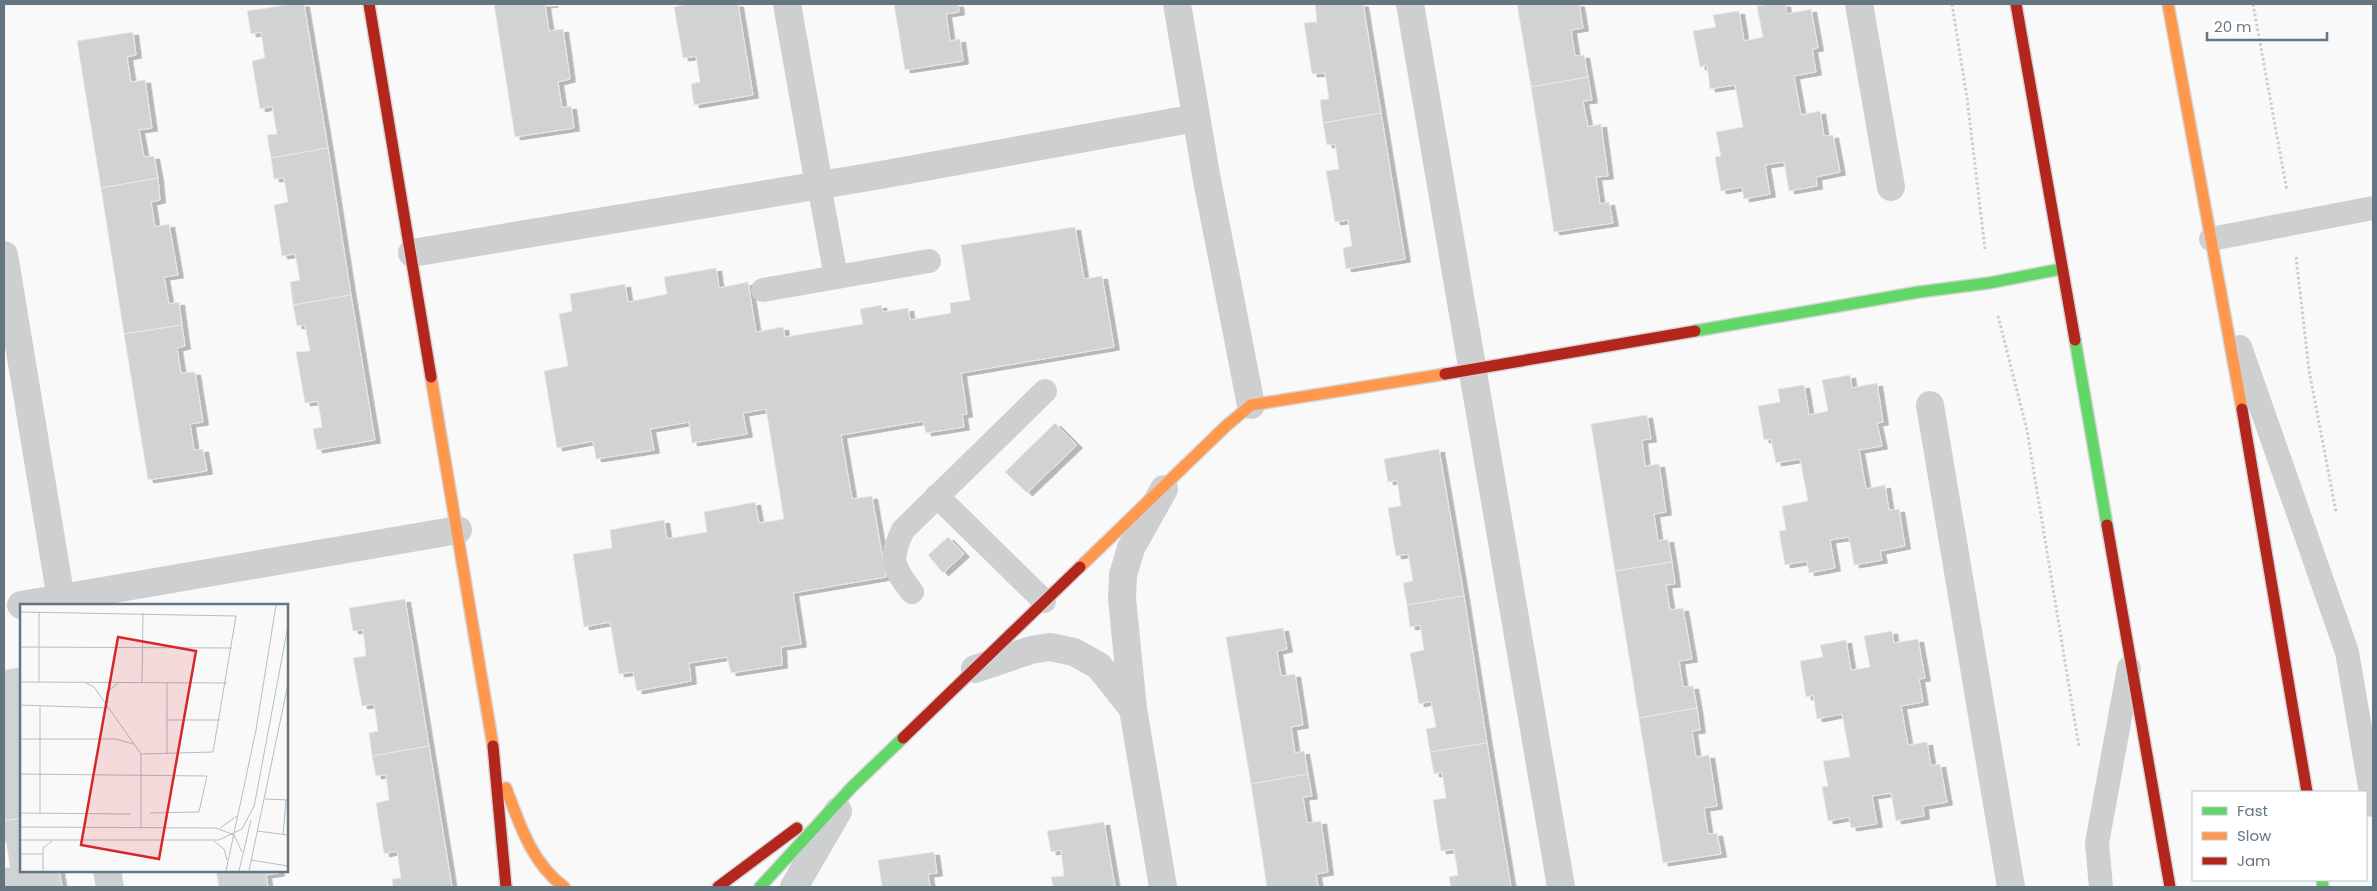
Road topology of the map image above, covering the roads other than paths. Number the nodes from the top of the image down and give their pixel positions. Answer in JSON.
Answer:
{"nodes":[{"id":1,"x":369,"y":4,"type":"edge"},
{"id":2,"x":787,"y":4,"type":"edge"},
{"id":3,"x":1176,"y":4,"type":"edge"},
{"id":4,"x":1410,"y":4,"type":"edge"},
{"id":5,"x":1859,"y":4,"type":"edge"},
{"id":6,"x":2016,"y":4,"type":"edge"},
{"id":7,"x":2168,"y":4,"type":"edge"},
{"id":8,"x":1196,"y":118,"type":"junction"},
{"id":9,"x":819,"y":185,"type":"junction"},
{"id":10,"x":1891,"y":187,"type":"dead end"},
{"id":11,"x":2373,"y":208,"type":"edge"},
{"id":12,"x":2211,"y":239,"type":"junction"},
{"id":13,"x":412,"y":253,"type":"junction"},
{"id":14,"x":4,"y":254,"type":"edge"},
{"id":15,"x":929,"y":261,"type":"dead end"},
{"id":16,"x":2061,"y":269,"type":"junction"},
{"id":17,"x":836,"y":278,"type":"junction"},
{"id":18,"x":763,"y":290,"type":"dead end"},
{"id":19,"x":2223,"y":300,"type":"junction"},
{"id":20,"x":1473,"y":369,"type":"junction"},
{"id":21,"x":1045,"y":391,"type":"dead end"},
{"id":22,"x":1251,"y":405,"type":"junction"},
{"id":23,"x":1930,"y":405,"type":"dead end"},
{"id":24,"x":1168,"y":482,"type":"junction"},
{"id":25,"x":937,"y":496,"type":"junction"},
{"id":26,"x":458,"y":530,"type":"junction"},
{"id":27,"x":912,"y":592,"type":"dead end"},
{"id":28,"x":62,"y":601,"type":"edge"},
{"id":29,"x":1044,"y":601,"type":"junction"},
{"id":30,"x":31,"y":604,"type":"edge"},
{"id":31,"x":20,"y":605,"type":"edge"},
{"id":32,"x":4,"y":608,"type":"edge"},
{"id":33,"x":2131,"y":657,"type":"junction"},
{"id":34,"x":975,"y":669,"type":"junction"},
{"id":35,"x":1132,"y":709,"type":"junction"},
{"id":36,"x":496,"y":763,"type":"junction"},
{"id":37,"x":852,"y":787,"type":"junction"},
{"id":38,"x":2307,"y":791,"type":"edge"},
{"id":39,"x":2373,"y":805,"type":"edge"},
{"id":40,"x":107,"y":871,"type":"edge"},
{"id":41,"x":110,"y":887,"type":"edge"},
{"id":42,"x":506,"y":887,"type":"edge"},
{"id":43,"x":564,"y":887,"type":"edge"},
{"id":44,"x":718,"y":887,"type":"edge"},
{"id":45,"x":760,"y":887,"type":"edge"},
{"id":46,"x":794,"y":887,"type":"edge"},
{"id":47,"x":1163,"y":887,"type":"edge"},
{"id":48,"x":1561,"y":887,"type":"edge"},
{"id":49,"x":2011,"y":887,"type":"edge"},
{"id":50,"x":2101,"y":887,"type":"edge"},
{"id":51,"x":2170,"y":887,"type":"edge"}],
"edges":[{"from":1,"to":13,"type":"street"},
{"from":2,"to":9,"type":"street"},
{"from":3,"to":8,"type":"street"},
{"from":4,"to":20,"type":"street"},
{"from":5,"to":10,"type":"street"},
{"from":6,"to":16,"type":"street"},
{"from":7,"to":12,"type":"street"},
{"from":8,"to":9,"type":"street"},
{"from":8,"to":22,"type":"street"},
{"from":9,"to":13,"type":"street"},
{"from":9,"to":17,"type":"lane"},
{"from":11,"to":12,"type":"lane"},
{"from":12,"to":19,"type":"street"},
{"from":13,"to":26,"type":"street"},
{"from":14,"to":28,"type":"street"},
{"from":15,"to":17,"type":"lane"},
{"from":16,"to":20,"type":"street"},
{"from":16,"to":33,"type":"street"},
{"from":17,"to":18,"type":"lane"},
{"from":19,"to":38,"type":"street"},
{"from":19,"to":39,"type":"lane"},
{"from":20,"to":22,"type":"street"},
{"from":20,"to":48,"type":"street"},
{"from":21,"to":25,"type":"lane"},
{"from":22,"to":24,"type":"street"},
{"from":23,"to":49,"type":"street"},
{"from":24,"to":29,"type":"street"},
{"from":24,"to":35,"type":"street"},
{"from":25,"to":27,"type":"lane"},
{"from":25,"to":29,"type":"lane"},
{"from":26,"to":28,"type":"street"},
{"from":26,"to":36,"type":"street"},
{"from":28,"to":30,"type":"street"},
{"from":29,"to":34,"type":"street"},
{"from":31,"to":32,"type":"street"},
{"from":33,"to":50,"type":"lane"},
{"from":33,"to":51,"type":"street"},
{"from":34,"to":35,"type":"street"},
{"from":34,"to":37,"type":"street"},
{"from":35,"to":47,"type":"street"},
{"from":36,"to":42,"type":"street"},
{"from":36,"to":43,"type":"street"},
{"from":37,"to":44,"type":"street"},
{"from":37,"to":45,"type":"street"},
{"from":37,"to":46,"type":"street"},
{"from":40,"to":41,"type":"street"}]}
